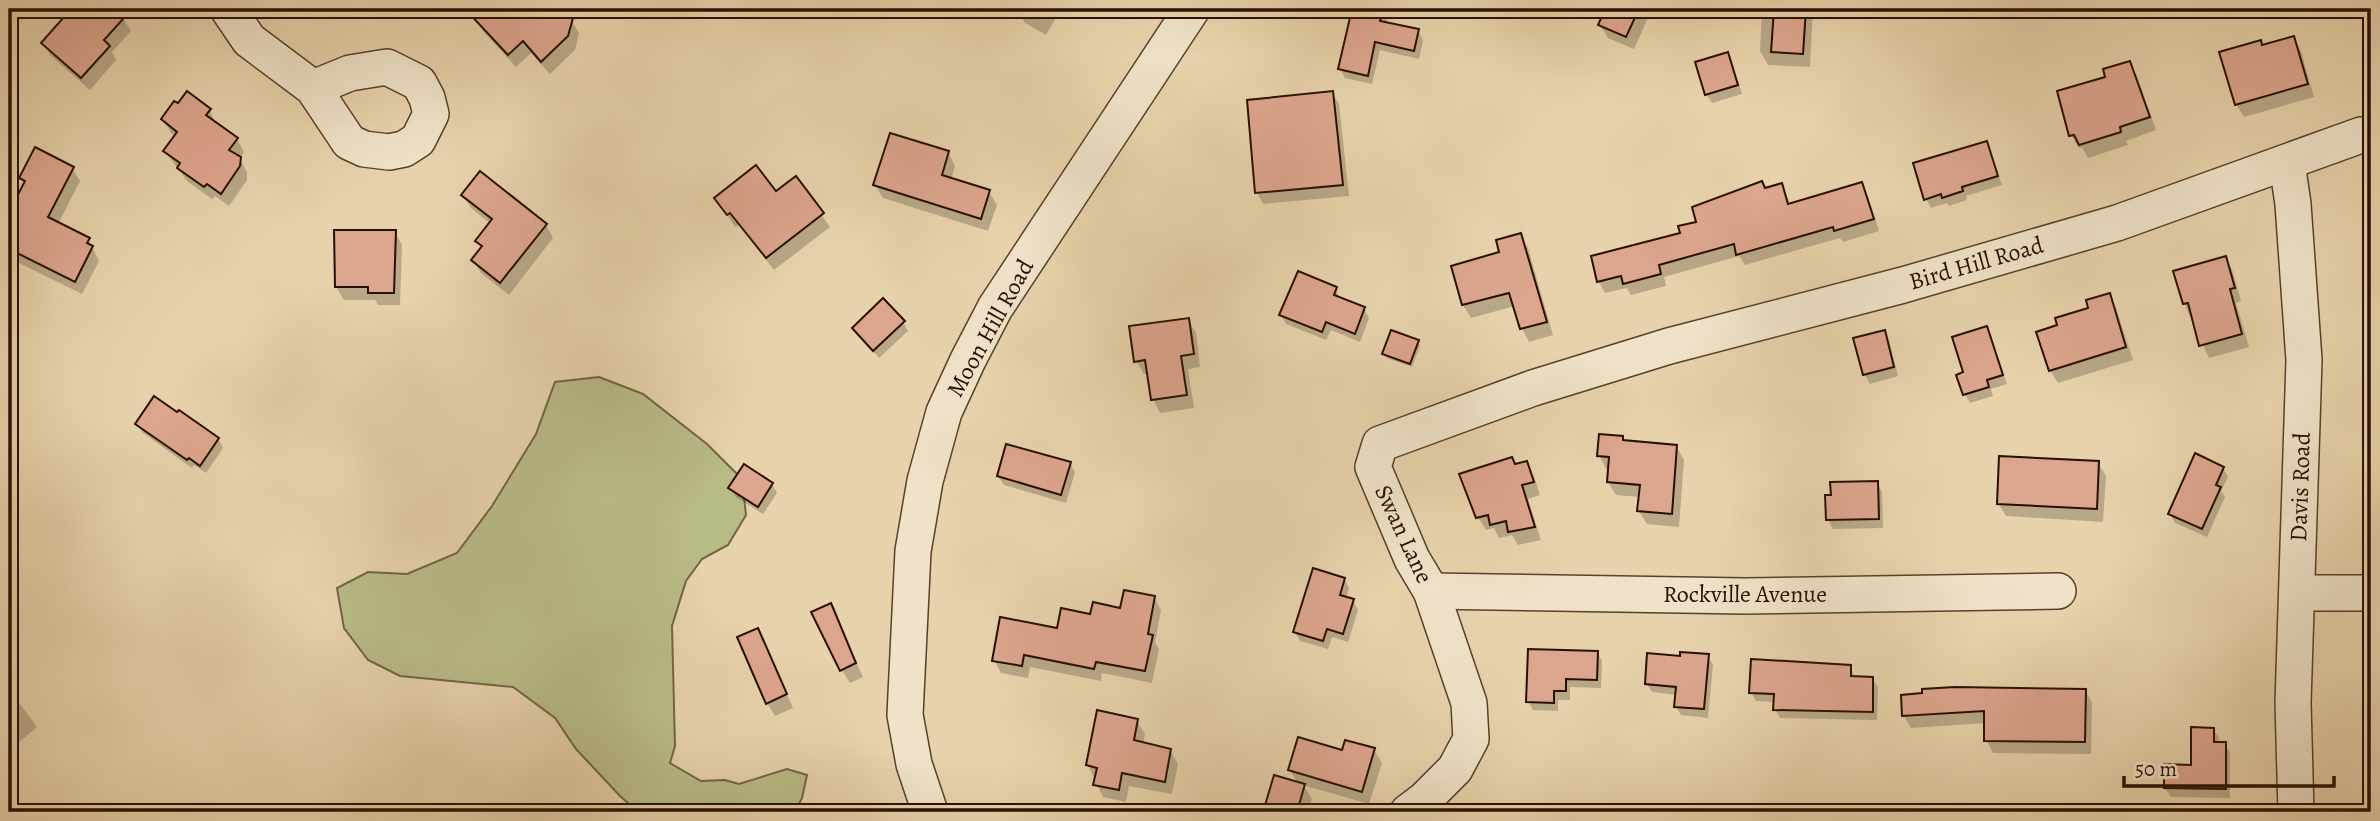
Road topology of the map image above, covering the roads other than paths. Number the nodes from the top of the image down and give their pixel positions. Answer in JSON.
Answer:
{"nodes":[{"id":1,"x":228,"y":9,"type":"edge"},
{"id":2,"x":1192,"y":9,"type":"edge"},
{"id":3,"x":313,"y":88,"type":"dead end"},
{"id":4,"x":2361,"y":135,"type":"dead end"},
{"id":5,"x":2287,"y":163,"type":"junction"},
{"id":6,"x":1586,"y":372,"type":"joint"},
{"id":7,"x":1431,"y":591,"type":"junction"},
{"id":8,"x":2058,"y":592,"type":"dead end"},
{"id":9,"x":2297,"y":593,"type":"junction"},
{"id":10,"x":2371,"y":593,"type":"edge"},
{"id":11,"x":930,"y":812,"type":"edge"},
{"id":12,"x":1408,"y":812,"type":"edge"},
{"id":13,"x":2296,"y":812,"type":"edge"}],
"edges":[{"from":1,"to":3,"type":"street"},
{"from":2,"to":11,"type":"street","name":"Moon Hill Road"},
{"from":4,"to":5,"type":"street","name":"Bird Hill Road"},
{"from":5,"to":6,"type":"street","name":"Bird Hill Road"},
{"from":5,"to":9,"type":"street","name":"Davis Road"},
{"from":6,"to":7,"type":"street","name":"Swan Lane"},
{"from":7,"to":8,"type":"street","name":"Rockville Avenue"},
{"from":7,"to":12,"type":"street","name":"Swan Lane"},
{"from":9,"to":10,"type":"street"},
{"from":9,"to":13,"type":"street","name":"Davis Road"}]}
